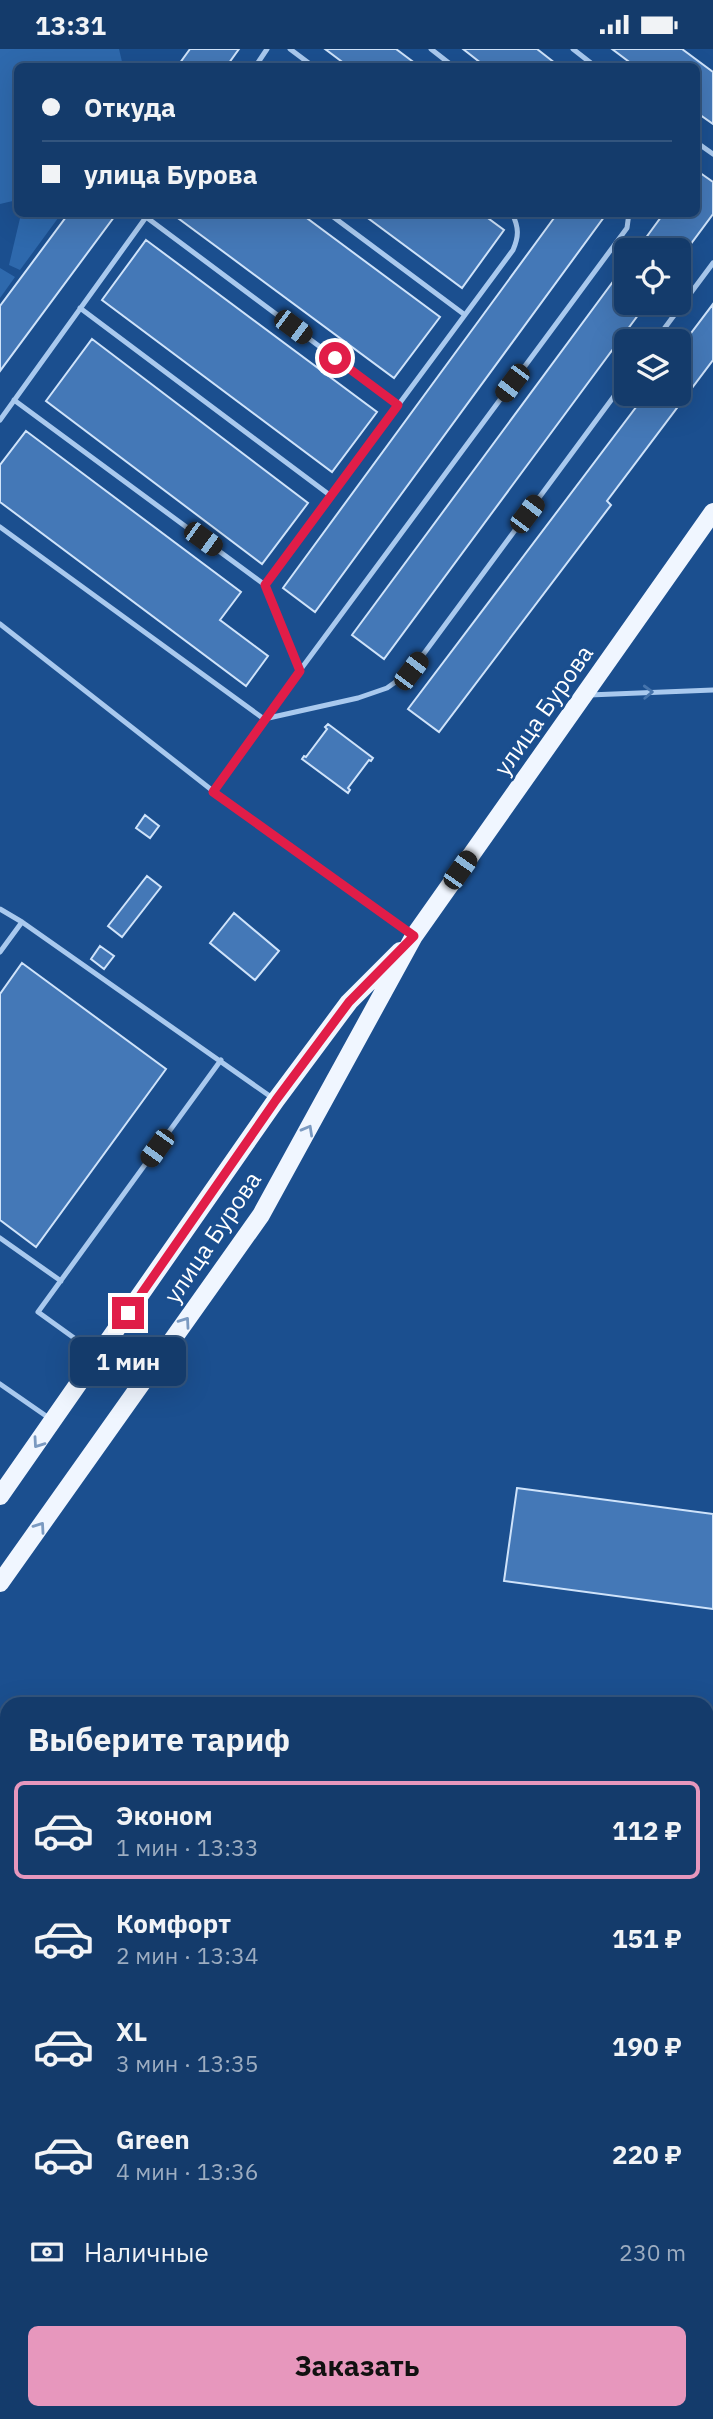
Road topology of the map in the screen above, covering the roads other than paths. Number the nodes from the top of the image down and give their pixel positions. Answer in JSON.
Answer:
{"nodes":[{"id":1,"x":290,"y":49,"type":"edge"},
{"id":2,"x":431,"y":49,"type":"edge"},
{"id":3,"x":573,"y":49,"type":"edge"},
{"id":4,"x":309,"y":63,"type":"edge"},
{"id":5,"x":449,"y":63,"type":"edge"},
{"id":6,"x":591,"y":63,"type":"edge"},
{"id":7,"x":146,"y":217,"type":"edge"},
{"id":8,"x":150,"y":217,"type":"edge"},
{"id":9,"x":333,"y":217,"type":"edge"},
{"id":10,"x":514,"y":217,"type":"edge"},
{"id":11,"x":628,"y":217,"type":"edge"},
{"id":12,"x":713,"y":263,"type":"edge"},
{"id":13,"x":80,"y":309,"type":"junction"},
{"id":14,"x":465,"y":315,"type":"junction"},
{"id":15,"x":664,"y":329,"type":"edge"},
{"id":16,"x":614,"y":396,"type":"edge"},
{"id":17,"x":14,"y":400,"type":"junction"},
{"id":18,"x":398,"y":405,"type":"junction"},
{"id":19,"x":0,"y":421,"type":"edge"},
{"id":20,"x":331,"y":496,"type":"junction"},
{"id":21,"x":713,"y":512,"type":"edge"},
{"id":22,"x":0,"y":527,"type":"edge"},
{"id":23,"x":265,"y":585,"type":"junction"},
{"id":24,"x":0,"y":624,"type":"edge"},
{"id":25,"x":300,"y":671,"type":"junction"},
{"id":26,"x":713,"y":689,"type":"edge"},
{"id":27,"x":583,"y":695,"type":"junction"},
{"id":28,"x":264,"y":719,"type":"junction"},
{"id":29,"x":213,"y":792,"type":"junction"},
{"id":30,"x":0,"y":909,"type":"edge"},
{"id":31,"x":22,"y":922,"type":"junction"},
{"id":32,"x":414,"y":936,"type":"junction"},
{"id":33,"x":0,"y":952,"type":"edge"},
{"id":34,"x":221,"y":1060,"type":"junction"},
{"id":35,"x":276,"y":1100,"type":"junction"},
{"id":36,"x":0,"y":1238,"type":"edge"},
{"id":37,"x":61,"y":1281,"type":"junction"},
{"id":38,"x":98,"y":1355,"type":"junction"},
{"id":39,"x":0,"y":1384,"type":"edge"},
{"id":40,"x":54,"y":1420,"type":"junction"},
{"id":41,"x":0,"y":1496,"type":"edge"},
{"id":42,"x":0,"y":1583,"type":"edge"}],
"edges":[{"from":1,"to":4,"type":"lane"},
{"from":2,"to":5,"type":"lane"},
{"from":3,"to":6,"type":"lane"},
{"from":7,"to":13,"type":"lane"},
{"from":8,"to":18,"type":"lane"},
{"from":9,"to":14,"type":"lane"},
{"from":10,"to":14,"type":"lane"},
{"from":11,"to":25,"type":"lane"},
{"from":12,"to":15,"type":"lane"},
{"from":13,"to":17,"type":"lane"},
{"from":13,"to":20,"type":"lane"},
{"from":14,"to":18,"type":"lane"},
{"from":16,"to":28,"type":"lane"},
{"from":17,"to":19,"type":"lane"},
{"from":17,"to":23,"type":"lane"},
{"from":18,"to":20,"type":"lane"},
{"from":20,"to":23,"type":"lane"},
{"from":21,"to":27,"type":"main road","name":"улица Бурова"},
{"from":22,"to":28,"type":"lane"},
{"from":23,"to":25,"type":"lane"},
{"from":24,"to":29,"type":"lane"},
{"from":25,"to":28,"type":"lane"},
{"from":27,"to":26,"type":"lane","one_way":true},
{"from":27,"to":32,"type":"main road","name":"улица Бурова"},
{"from":28,"to":29,"type":"lane"},
{"from":29,"to":32,"type":"lane"},
{"from":30,"to":31,"type":"lane"},
{"from":31,"to":33,"type":"lane"},
{"from":31,"to":34,"type":"lane"},
{"from":32,"to":35,"type":"main road","name":"улица Бурова"},
{"from":42,"to":32,"type":"main road","name":"улица Бурова","one_way":true},
{"from":34,"to":35,"type":"lane"},
{"from":34,"to":37,"type":"lane"},
{"from":35,"to":38,"type":"main road","name":"улица Бурова"},
{"from":36,"to":37,"type":"lane"},
{"from":37,"to":38,"type":"lane"},
{"from":38,"to":40,"type":"main road","name":"улица Бурова"},
{"from":39,"to":40,"type":"lane"},
{"from":40,"to":41,"type":"main road","name":"улица Бурова","one_way":true}]}
